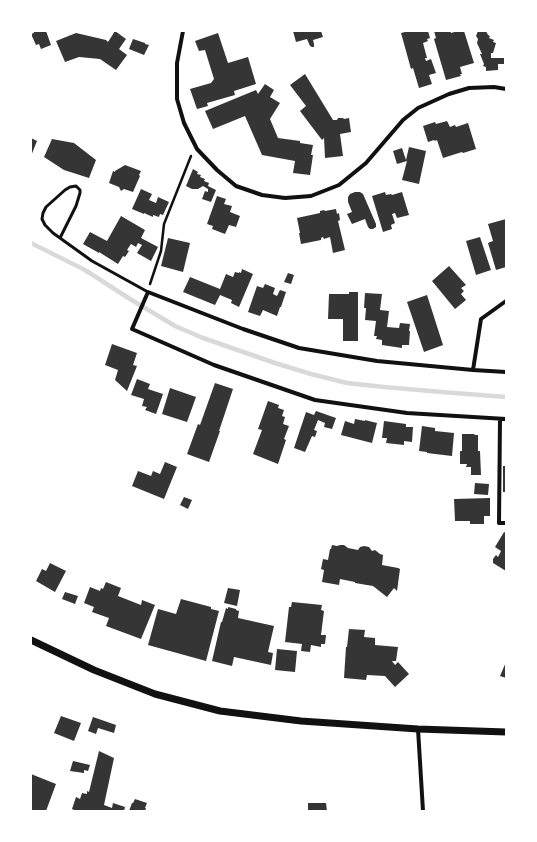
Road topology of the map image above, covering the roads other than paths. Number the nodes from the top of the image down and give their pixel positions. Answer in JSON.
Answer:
{"nodes":[{"id":1,"x":184,"y":31,"type":"edge"},
{"id":2,"x":506,"y":89,"type":"edge"},
{"id":3,"x":60,"y":238,"type":"junction"},
{"id":4,"x":148,"y":292,"type":"junction"},
{"id":5,"x":506,"y":300,"type":"edge"},
{"id":6,"x":473,"y":370,"type":"junction"},
{"id":7,"x":506,"y":372,"type":"edge"},
{"id":8,"x":500,"y":419,"type":"junction"},
{"id":9,"x":506,"y":419,"type":"edge"},
{"id":10,"x":506,"y":523,"type":"edge"},
{"id":11,"x":31,"y":640,"type":"edge"},
{"id":12,"x":418,"y":729,"type":"junction"},
{"id":13,"x":506,"y":732,"type":"edge"},
{"id":14,"x":423,"y":811,"type":"edge"}],
"edges":[{"from":1,"to":2,"type":"street"},
{"from":3,"to":3,"type":"lane"},
{"from":3,"to":4,"type":"lane"},
{"from":4,"to":6,"type":"street"},
{"from":4,"to":8,"type":"street"},
{"from":5,"to":6,"type":"street"},
{"from":6,"to":7,"type":"street"},
{"from":8,"to":9,"type":"street"},
{"from":8,"to":10,"type":"street"},
{"from":11,"to":12,"type":"street"},
{"from":12,"to":13,"type":"street"},
{"from":12,"to":14,"type":"street"}]}
